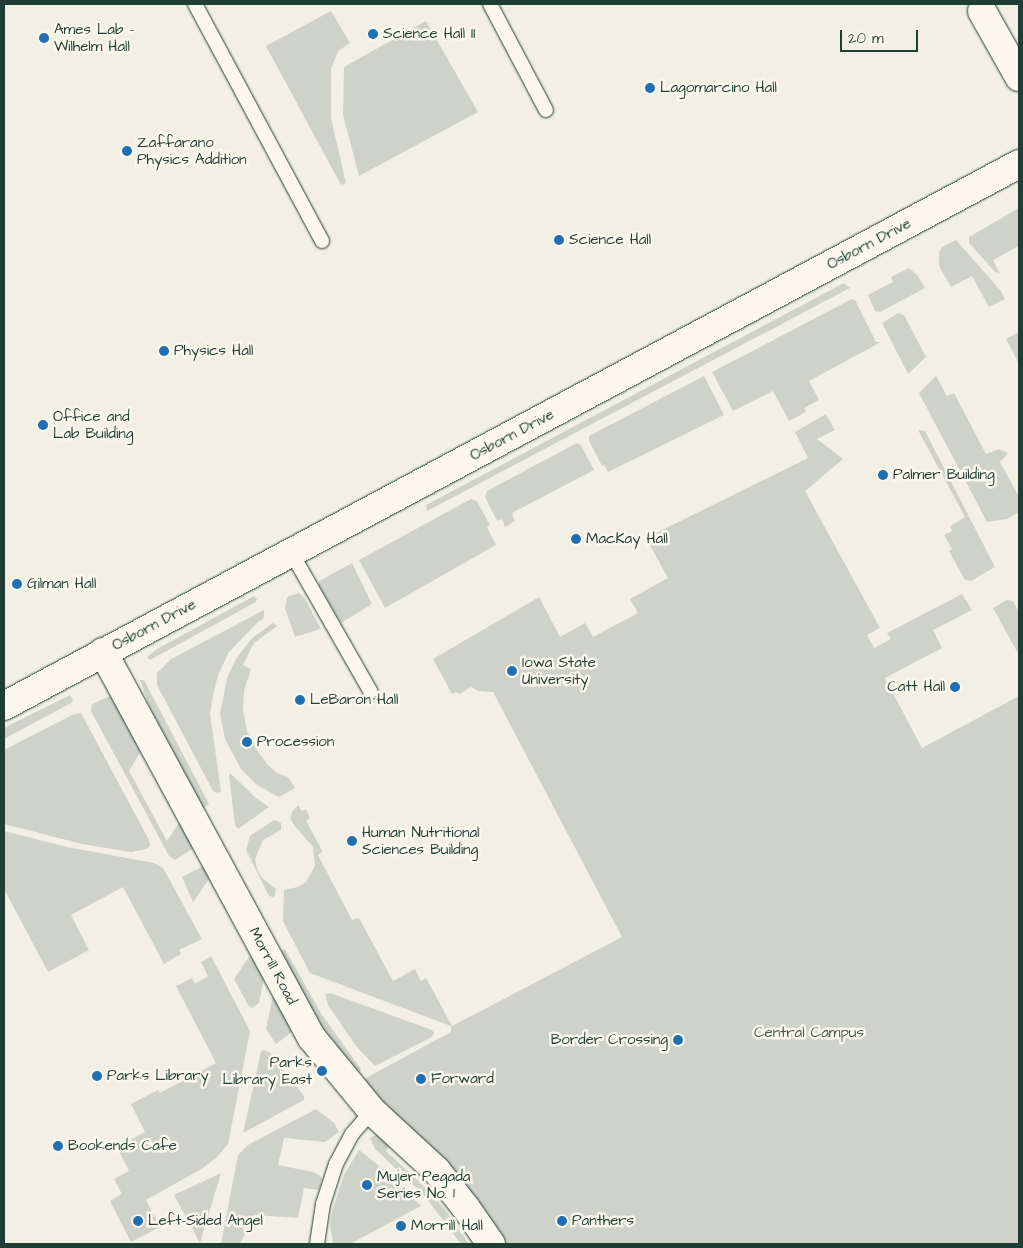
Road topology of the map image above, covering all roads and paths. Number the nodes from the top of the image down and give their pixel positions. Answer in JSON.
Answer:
{"nodes":[{"id":1,"x":195,"y":4,"type":"edge"},
{"id":2,"x":490,"y":4,"type":"edge"},
{"id":3,"x":982,"y":11,"type":"dead end"},
{"id":4,"x":1019,"y":77,"type":"edge"},
{"id":5,"x":546,"y":110,"type":"dead end"},
{"id":6,"x":1019,"y":164,"type":"edge"},
{"id":7,"x":322,"y":241,"type":"dead end"},
{"id":8,"x":291,"y":552,"type":"junction"},
{"id":9,"x":104,"y":652,"type":"junction"},
{"id":10,"x":371,"y":692,"type":"dead end"},
{"id":11,"x":4,"y":706,"type":"edge"},
{"id":12,"x":372,"y":1111,"type":"junction"},
{"id":13,"x":317,"y":1244,"type":"edge"},
{"id":14,"x":491,"y":1244,"type":"edge"}],
"edges":[{"from":1,"to":7,"type":"lane"},
{"from":2,"to":5,"type":"lane"},
{"from":3,"to":4,"type":"street"},
{"from":6,"to":8,"type":"street","name":"Osborn Drive"},
{"from":8,"to":9,"type":"street","name":"Osborn Drive"},
{"from":8,"to":10,"type":"lane"},
{"from":9,"to":11,"type":"street","name":"Osborn Drive"},
{"from":9,"to":12,"type":"street","name":"Morrill Road"},
{"from":12,"to":13,"type":"lane"},
{"from":12,"to":14,"type":"street","name":"Morrill Road"}]}
